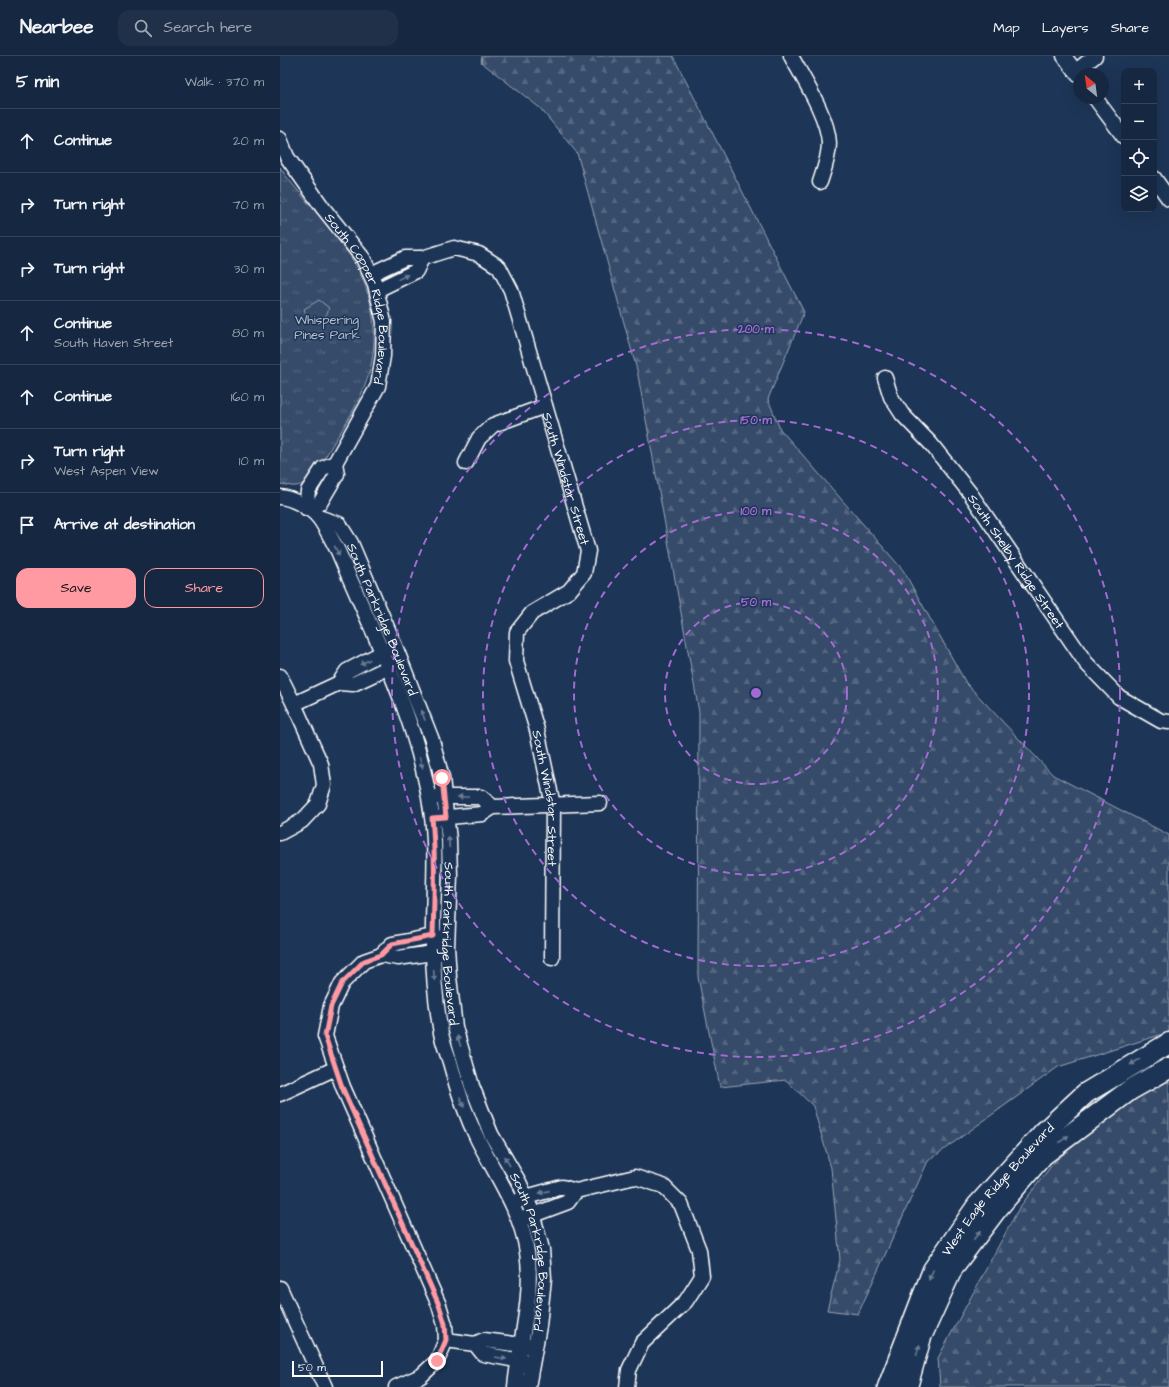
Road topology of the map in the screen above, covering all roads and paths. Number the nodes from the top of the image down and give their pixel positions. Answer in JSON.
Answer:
{"nodes":[{"id":1,"x":792,"y":56,"type":"edge"},
{"id":2,"x":1064,"y":56,"type":"edge"},
{"id":3,"x":1095,"y":56,"type":"edge"},
{"id":4,"x":1073,"y":68,"type":"edge"},
{"id":5,"x":1082,"y":68,"type":"edge"},
{"id":6,"x":1099,"y":104,"type":"edge"},
{"id":7,"x":1121,"y":133,"type":"edge"},
{"id":8,"x":280,"y":140,"type":"edge"},
{"id":9,"x":820,"y":182,"type":"dead end"},
{"id":10,"x":1157,"y":182,"type":"edge"},
{"id":11,"x":1169,"y":199,"type":"edge"},
{"id":12,"x":422,"y":258,"type":"junction"},
{"id":13,"x":371,"y":274,"type":"junction"},
{"id":14,"x":377,"y":290,"type":"junction"},
{"id":15,"x":885,"y":378,"type":"dead end"},
{"id":16,"x":545,"y":406,"type":"junction"},
{"id":17,"x":466,"y":463,"type":"dead end"},
{"id":18,"x":280,"y":497,"type":"edge"},
{"id":19,"x":306,"y":508,"type":"junction"},
{"id":20,"x":318,"y":517,"type":"junction"},
{"id":21,"x":395,"y":646,"type":"junction"},
{"id":22,"x":382,"y":653,"type":"junction"},
{"id":23,"x":401,"y":662,"type":"junction"},
{"id":24,"x":388,"y":668,"type":"junction"},
{"id":25,"x":280,"y":676,"type":"edge"},
{"id":26,"x":339,"y":683,"type":"junction"},
{"id":27,"x":294,"y":704,"type":"junction"},
{"id":28,"x":1169,"y":722,"type":"edge"},
{"id":29,"x":429,"y":797,"type":"junction"},
{"id":30,"x":444,"y":797,"type":"junction"},
{"id":31,"x":600,"y":803,"type":"dead end"},
{"id":32,"x":553,"y":805,"type":"junction"},
{"id":33,"x":493,"y":807,"type":"junction"},
{"id":34,"x":446,"y":817,"type":"junction"},
{"id":35,"x":432,"y":818,"type":"junction"},
{"id":36,"x":280,"y":832,"type":"edge"},
{"id":37,"x":433,"y":936,"type":"junction"},
{"id":38,"x":447,"y":938,"type":"junction"},
{"id":39,"x":433,"y":953,"type":"junction"},
{"id":40,"x":448,"y":953,"type":"junction"},
{"id":41,"x":381,"y":955,"type":"junction"},
{"id":42,"x":552,"y":958,"type":"dead end"},
{"id":43,"x":1169,"y":1043,"type":"edge"},
{"id":44,"x":336,"y":1068,"type":"junction"},
{"id":45,"x":1169,"y":1068,"type":"edge"},
{"id":46,"x":280,"y":1094,"type":"edge"},
{"id":47,"x":576,"y":1191,"type":"junction"},
{"id":48,"x":526,"y":1197,"type":"junction"},
{"id":49,"x":512,"y":1204,"type":"junction"},
{"id":50,"x":532,"y":1214,"type":"junction"},
{"id":51,"x":519,"y":1220,"type":"junction"},
{"id":52,"x":280,"y":1288,"type":"edge"},
{"id":53,"x":446,"y":1340,"type":"junction"},
{"id":54,"x":475,"y":1344,"type":"junction"},
{"id":55,"x":521,"y":1344,"type":"junction"},
{"id":56,"x":535,"y":1347,"type":"junction"},
{"id":57,"x":525,"y":1362,"type":"junction"},
{"id":58,"x":325,"y":1387,"type":"edge"},
{"id":59,"x":396,"y":1387,"type":"edge"},
{"id":60,"x":515,"y":1387,"type":"edge"},
{"id":61,"x":528,"y":1387,"type":"edge"},
{"id":62,"x":627,"y":1387,"type":"edge"},
{"id":63,"x":888,"y":1387,"type":"edge"},
{"id":64,"x":907,"y":1387,"type":"edge"}],
"edges":[{"from":1,"to":9,"type":"street"},
{"from":2,"to":4,"type":"street"},
{"from":3,"to":5,"type":"street"},
{"from":6,"to":7,"type":"street"},
{"from":8,"to":13,"type":"street","name":"South Copper Ridge Boulevard"},
{"from":10,"to":11,"type":"street"},
{"from":12,"to":13,"type":"street","name":"South Windstar Street"},
{"from":14,"to":12,"type":"street","one_way":true},
{"from":12,"to":16,"type":"street","name":"South Windstar Street"},
{"from":13,"to":14,"type":"street","name":"South Copper Ridge Boulevard"},
{"from":14,"to":19,"type":"street","name":"South Copper Ridge Boulevard"},
{"from":15,"to":28,"type":"street","name":"South Shelby Ridge Street"},
{"from":16,"to":17,"type":"street"},
{"from":16,"to":32,"type":"street","name":"South Windstar Street"},
{"from":18,"to":19,"type":"street","name":"South Parkridge Boulevard"},
{"from":19,"to":20,"type":"street","name":"South Parkridge Boulevard"},
{"from":20,"to":21,"type":"street","name":"South Parkridge Boulevard"},
{"from":20,"to":22,"type":"street","name":"South Parkridge Boulevard","one_way":true},
{"from":21,"to":22,"type":"street"},
{"from":21,"to":23,"type":"street","name":"South Parkridge Boulevard"},
{"from":22,"to":24,"type":"street","name":"South Parkridge Boulevard"},
{"from":22,"to":26,"type":"street","one_way":true},
{"from":23,"to":24,"type":"street"},
{"from":30,"to":23,"type":"street","name":"South Parkridge Boulevard","one_way":true},
{"from":24,"to":26,"type":"street"},
{"from":24,"to":29,"type":"street","name":"South Parkridge Boulevard","one_way":true},
{"from":25,"to":27,"type":"street"},
{"from":26,"to":27,"type":"street"},
{"from":27,"to":36,"type":"street"},
{"from":29,"to":30,"type":"street"},
{"from":29,"to":35,"type":"street","name":"South Parkridge Boulevard"},
{"from":33,"to":30,"type":"street","one_way":true},
{"from":30,"to":34,"type":"street","name":"South Parkridge Boulevard"},
{"from":31,"to":32,"type":"street"},
{"from":32,"to":33,"type":"street"},
{"from":32,"to":42,"type":"street","name":"South Windstar Street"},
{"from":33,"to":34,"type":"street"},
{"from":34,"to":35,"type":"street"},
{"from":38,"to":34,"type":"street","name":"South Parkridge Boulevard","one_way":true},
{"from":35,"to":37,"type":"street","name":"South Parkridge Boulevard"},
{"from":37,"to":38,"type":"street"},
{"from":37,"to":39,"type":"street","name":"South Parkridge Boulevard"},
{"from":37,"to":41,"type":"street"},
{"from":38,"to":40,"type":"street","name":"South Parkridge Boulevard"},
{"from":39,"to":40,"type":"street"},
{"from":39,"to":41,"type":"street"},
{"from":39,"to":49,"type":"street","name":"South Parkridge Boulevard","one_way":true},
{"from":48,"to":40,"type":"street","name":"South Parkridge Boulevard","one_way":true},
{"from":41,"to":44,"type":"street"},
{"from":43,"to":63,"type":"street","name":"West Eagle Ridge Boulevard","one_way":true},
{"from":44,"to":46,"type":"street"},
{"from":44,"to":53,"type":"street"},
{"from":64,"to":45,"type":"street","name":"West Eagle Ridge Boulevard","one_way":true},
{"from":47,"to":48,"type":"street","one_way":true},
{"from":47,"to":50,"type":"street"},
{"from":47,"to":62,"type":"street"},
{"from":48,"to":49,"type":"street"},
{"from":48,"to":50,"type":"street","name":"South Parkridge Boulevard"},
{"from":49,"to":51,"type":"street","name":"South Parkridge Boulevard"},
{"from":50,"to":51,"type":"street"},
{"from":50,"to":56,"type":"street","name":"South Parkridge Boulevard"},
{"from":51,"to":55,"type":"street","name":"South Parkridge Boulevard"},
{"from":52,"to":58,"type":"street"},
{"from":53,"to":54,"type":"street"},
{"from":53,"to":59,"type":"street"},
{"from":54,"to":55,"type":"street"},
{"from":54,"to":57,"type":"street","one_way":true},
{"from":55,"to":56,"type":"street"},
{"from":55,"to":57,"type":"street","name":"South Parkridge Boulevard"},
{"from":56,"to":57,"type":"street","name":"South Parkridge Boulevard"},
{"from":57,"to":60,"type":"street","name":"South Parkridge Boulevard"},
{"from":57,"to":61,"type":"street","name":"South Parkridge Boulevard"}]}
